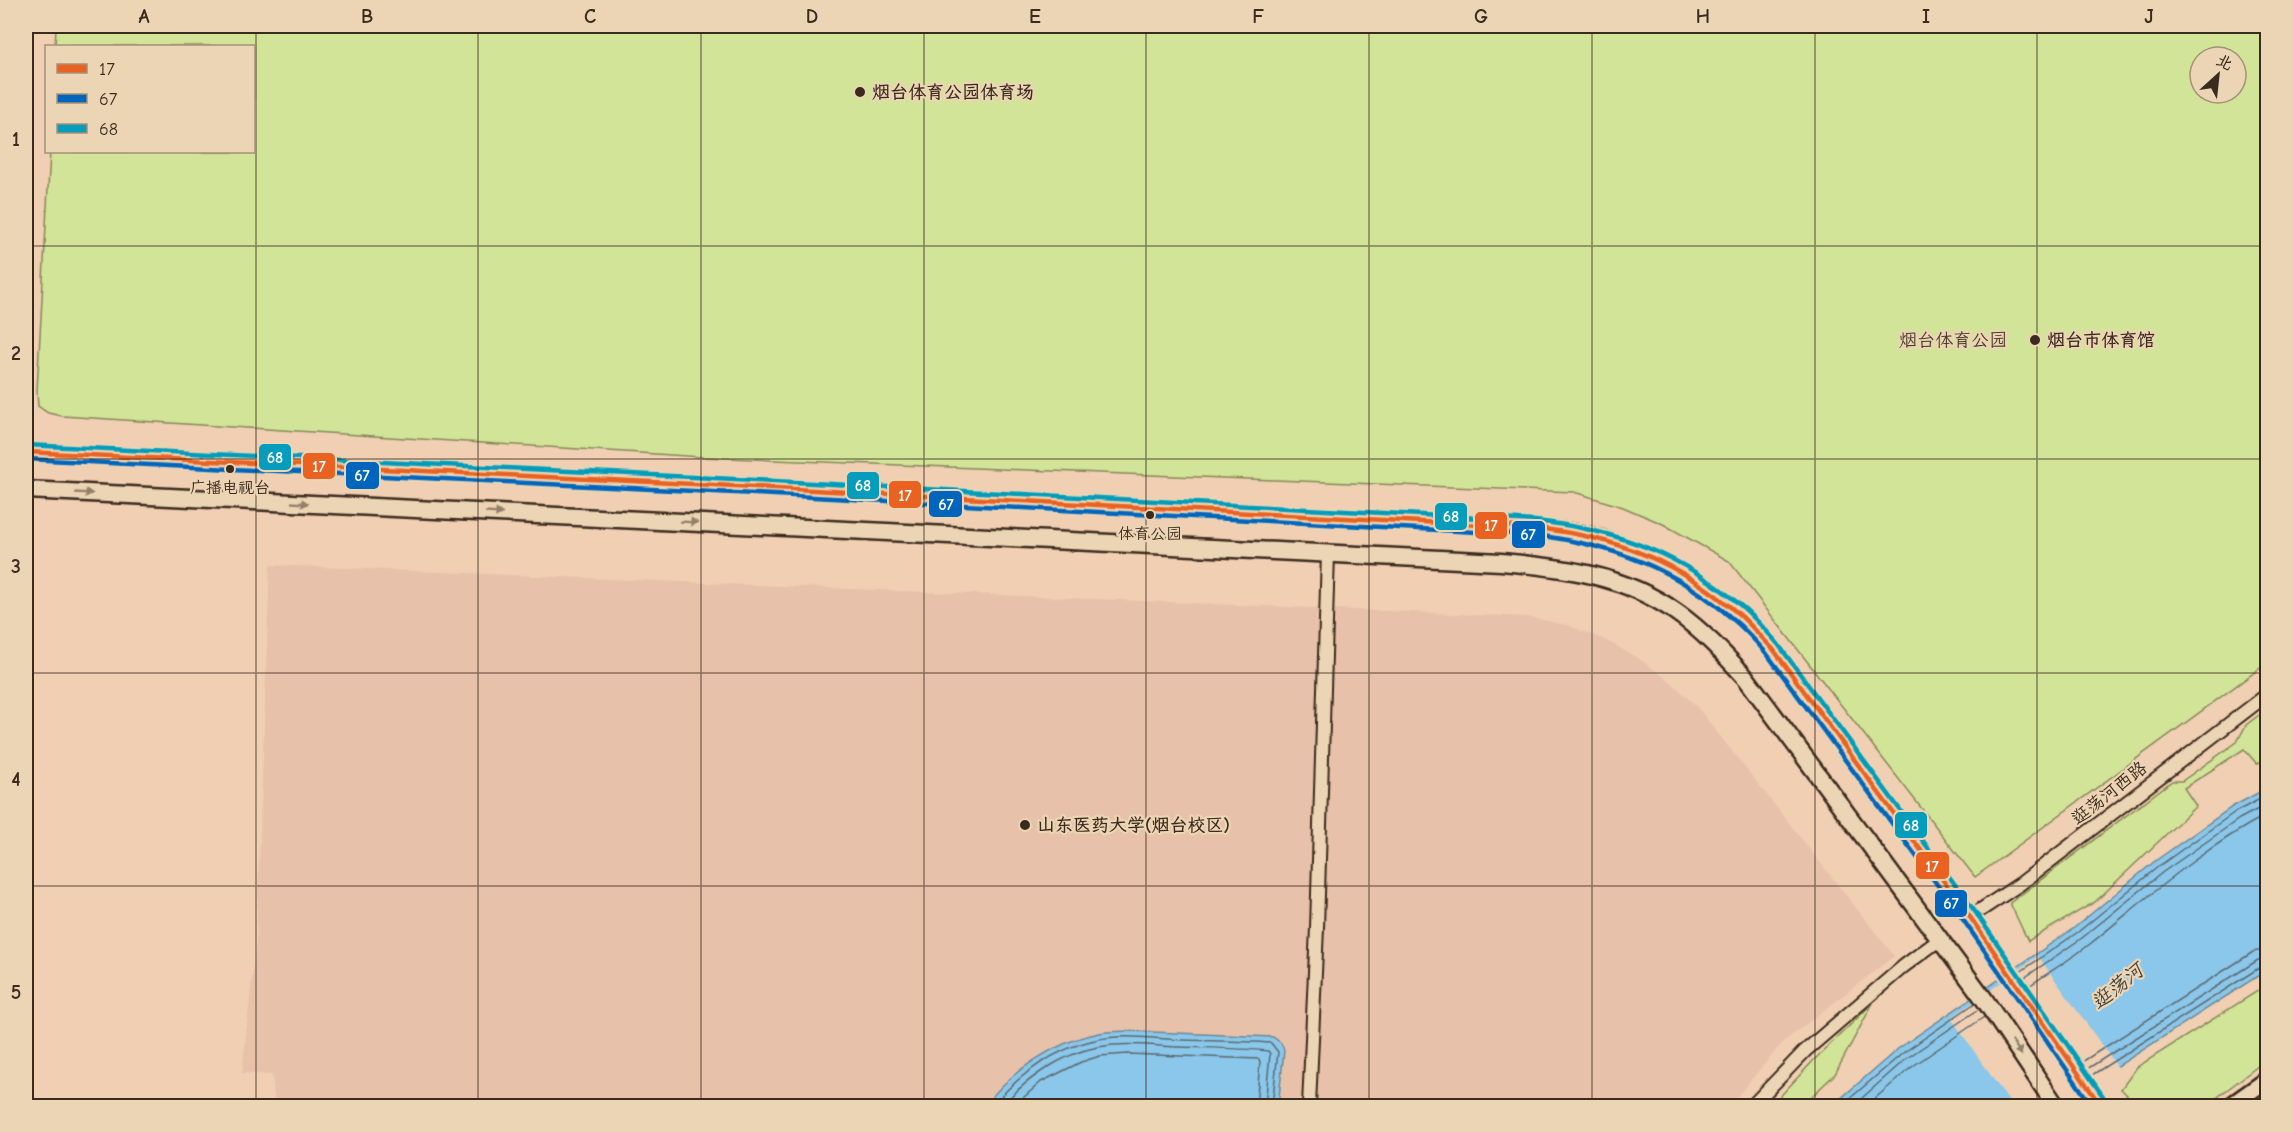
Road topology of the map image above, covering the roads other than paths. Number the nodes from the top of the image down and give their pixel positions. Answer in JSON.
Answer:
{"nodes":[{"id":1,"x":26,"y":452,"type":"edge"},
{"id":2,"x":26,"y":490,"type":"edge"},
{"id":3,"x":1328,"y":553,"type":"junction"},
{"id":4,"x":2268,"y":694,"type":"edge"},
{"id":5,"x":1970,"y":917,"type":"junction"},
{"id":6,"x":1939,"y":940,"type":"junction"},
{"id":7,"x":2268,"y":1079,"type":"edge"},
{"id":8,"x":1309,"y":1107,"type":"edge"},
{"id":9,"x":1752,"y":1107,"type":"edge"},
{"id":10,"x":2056,"y":1107,"type":"edge"},
{"id":11,"x":2101,"y":1107,"type":"edge"},
{"id":12,"x":2230,"y":1107,"type":"edge"}],
"edges":[{"from":1,"to":5,"type":"main road"},
{"from":2,"to":3,"type":"main road","one_way":true},
{"from":3,"to":6,"type":"main road"},
{"from":3,"to":8,"type":"street"},
{"from":4,"to":5,"type":"street","name":"逛荡河西路"},
{"from":5,"to":11,"type":"main road"},
{"from":6,"to":9,"type":"street"},
{"from":6,"to":10,"type":"main road","one_way":true},
{"from":7,"to":12,"type":"street"}]}
